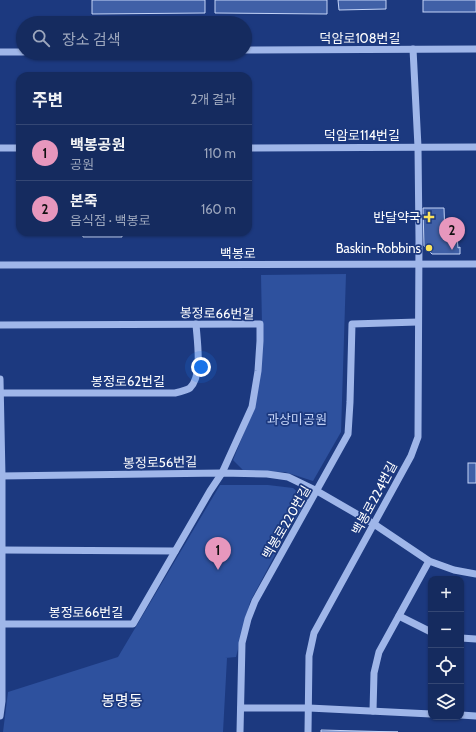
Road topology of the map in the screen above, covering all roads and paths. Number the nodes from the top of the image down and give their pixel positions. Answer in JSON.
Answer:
{"nodes":[{"id":1,"x":413,"y":49,"type":"junction"},
{"id":2,"x":252,"y":50,"type":"edge"},
{"id":3,"x":476,"y":50,"type":"edge"},
{"id":4,"x":0,"y":52,"type":"edge"},
{"id":5,"x":16,"y":52,"type":"edge"},
{"id":6,"x":418,"y":147,"type":"junction"},
{"id":7,"x":476,"y":147,"type":"edge"},
{"id":8,"x":0,"y":148,"type":"edge"},
{"id":9,"x":16,"y":148,"type":"edge"},
{"id":10,"x":252,"y":148,"type":"edge"},
{"id":11,"x":476,"y":264,"type":"edge"},
{"id":12,"x":0,"y":265,"type":"edge"},
{"id":13,"x":419,"y":265,"type":"junction"},
{"id":14,"x":418,"y":322,"type":"junction"},
{"id":15,"x":196,"y":324,"type":"junction"},
{"id":16,"x":0,"y":325,"type":"edge"},
{"id":17,"x":0,"y":379,"type":"edge"},
{"id":18,"x":0,"y":393,"type":"edge"},
{"id":19,"x":222,"y":473,"type":"junction"},
{"id":20,"x":1,"y":476,"type":"edge"},
{"id":21,"x":317,"y":491,"type":"junction"},
{"id":22,"x":374,"y":524,"type":"junction"},
{"id":23,"x":2,"y":550,"type":"junction"},
{"id":24,"x":175,"y":551,"type":"junction"},
{"id":25,"x":428,"y":561,"type":"junction"},
{"id":26,"x":476,"y":574,"type":"edge"},
{"id":27,"x":399,"y":616,"type":"junction"},
{"id":28,"x":2,"y":624,"type":"junction"},
{"id":29,"x":428,"y":630,"type":"edge"},
{"id":30,"x":464,"y":638,"type":"edge"},
{"id":31,"x":476,"y":639,"type":"edge"},
{"id":32,"x":1,"y":702,"type":"edge"},
{"id":33,"x":241,"y":708,"type":"junction"},
{"id":34,"x":309,"y":708,"type":"junction"},
{"id":35,"x":373,"y":711,"type":"junction"},
{"id":36,"x":428,"y":714,"type":"edge"},
{"id":37,"x":464,"y":715,"type":"edge"},
{"id":38,"x":0,"y":716,"type":"edge"},
{"id":39,"x":476,"y":716,"type":"edge"},
{"id":40,"x":240,"y":732,"type":"edge"},
{"id":41,"x":308,"y":732,"type":"edge"}],
"edges":[{"from":1,"to":2,"type":"street","name":"덕암로108번길"},
{"from":1,"to":3,"type":"street","name":"덕암로108번길"},
{"from":1,"to":6,"type":"street","name":"백봉로224번길"},
{"from":4,"to":5,"type":"street"},
{"from":6,"to":7,"type":"street","name":"덕암로114번길"},
{"from":6,"to":10,"type":"street","name":"덕암로114번길"},
{"from":6,"to":13,"type":"street","name":"백봉로224번길"},
{"from":8,"to":9,"type":"street"},
{"from":11,"to":13,"type":"street","name":"백봉로"},
{"from":12,"to":13,"type":"street","name":"백봉로"},
{"from":13,"to":14,"type":"street","name":"백봉로224번길"},
{"from":14,"to":21,"type":"street","name":"백봉로220번길"},
{"from":14,"to":22,"type":"street","name":"백봉로224번길"},
{"from":15,"to":16,"type":"street","name":"봉정로66번길"},
{"from":15,"to":18,"type":"street","name":"봉정로62번길"},
{"from":15,"to":19,"type":"street","name":"봉정로66번길"},
{"from":17,"to":18,"type":"street"},
{"from":18,"to":20,"type":"street"},
{"from":19,"to":20,"type":"street","name":"봉정로56번길"},
{"from":19,"to":21,"type":"street","name":"봉정로56번길"},
{"from":19,"to":24,"type":"street","name":"봉정로66번길"},
{"from":20,"to":23,"type":"street"},
{"from":21,"to":22,"type":"street","name":"봉정로56번길"},
{"from":21,"to":33,"type":"street","name":"백봉로220번길"},
{"from":22,"to":25,"type":"street","name":"봉정로56번길"},
{"from":22,"to":34,"type":"street","name":"백봉로224번길"},
{"from":23,"to":24,"type":"street"},
{"from":23,"to":28,"type":"street"},
{"from":24,"to":28,"type":"street","name":"봉정로66번길"},
{"from":25,"to":26,"type":"street","name":"봉정로56번길"},
{"from":25,"to":27,"type":"street"},
{"from":27,"to":29,"type":"street"},
{"from":27,"to":35,"type":"street"},
{"from":28,"to":32,"type":"street"},
{"from":30,"to":31,"type":"street"},
{"from":32,"to":38,"type":"street"},
{"from":33,"to":34,"type":"street"},
{"from":33,"to":40,"type":"street","name":"백봉로220번길"},
{"from":34,"to":35,"type":"street"},
{"from":34,"to":41,"type":"street","name":"백봉로224번길"},
{"from":35,"to":36,"type":"street"},
{"from":37,"to":39,"type":"street"}]}
